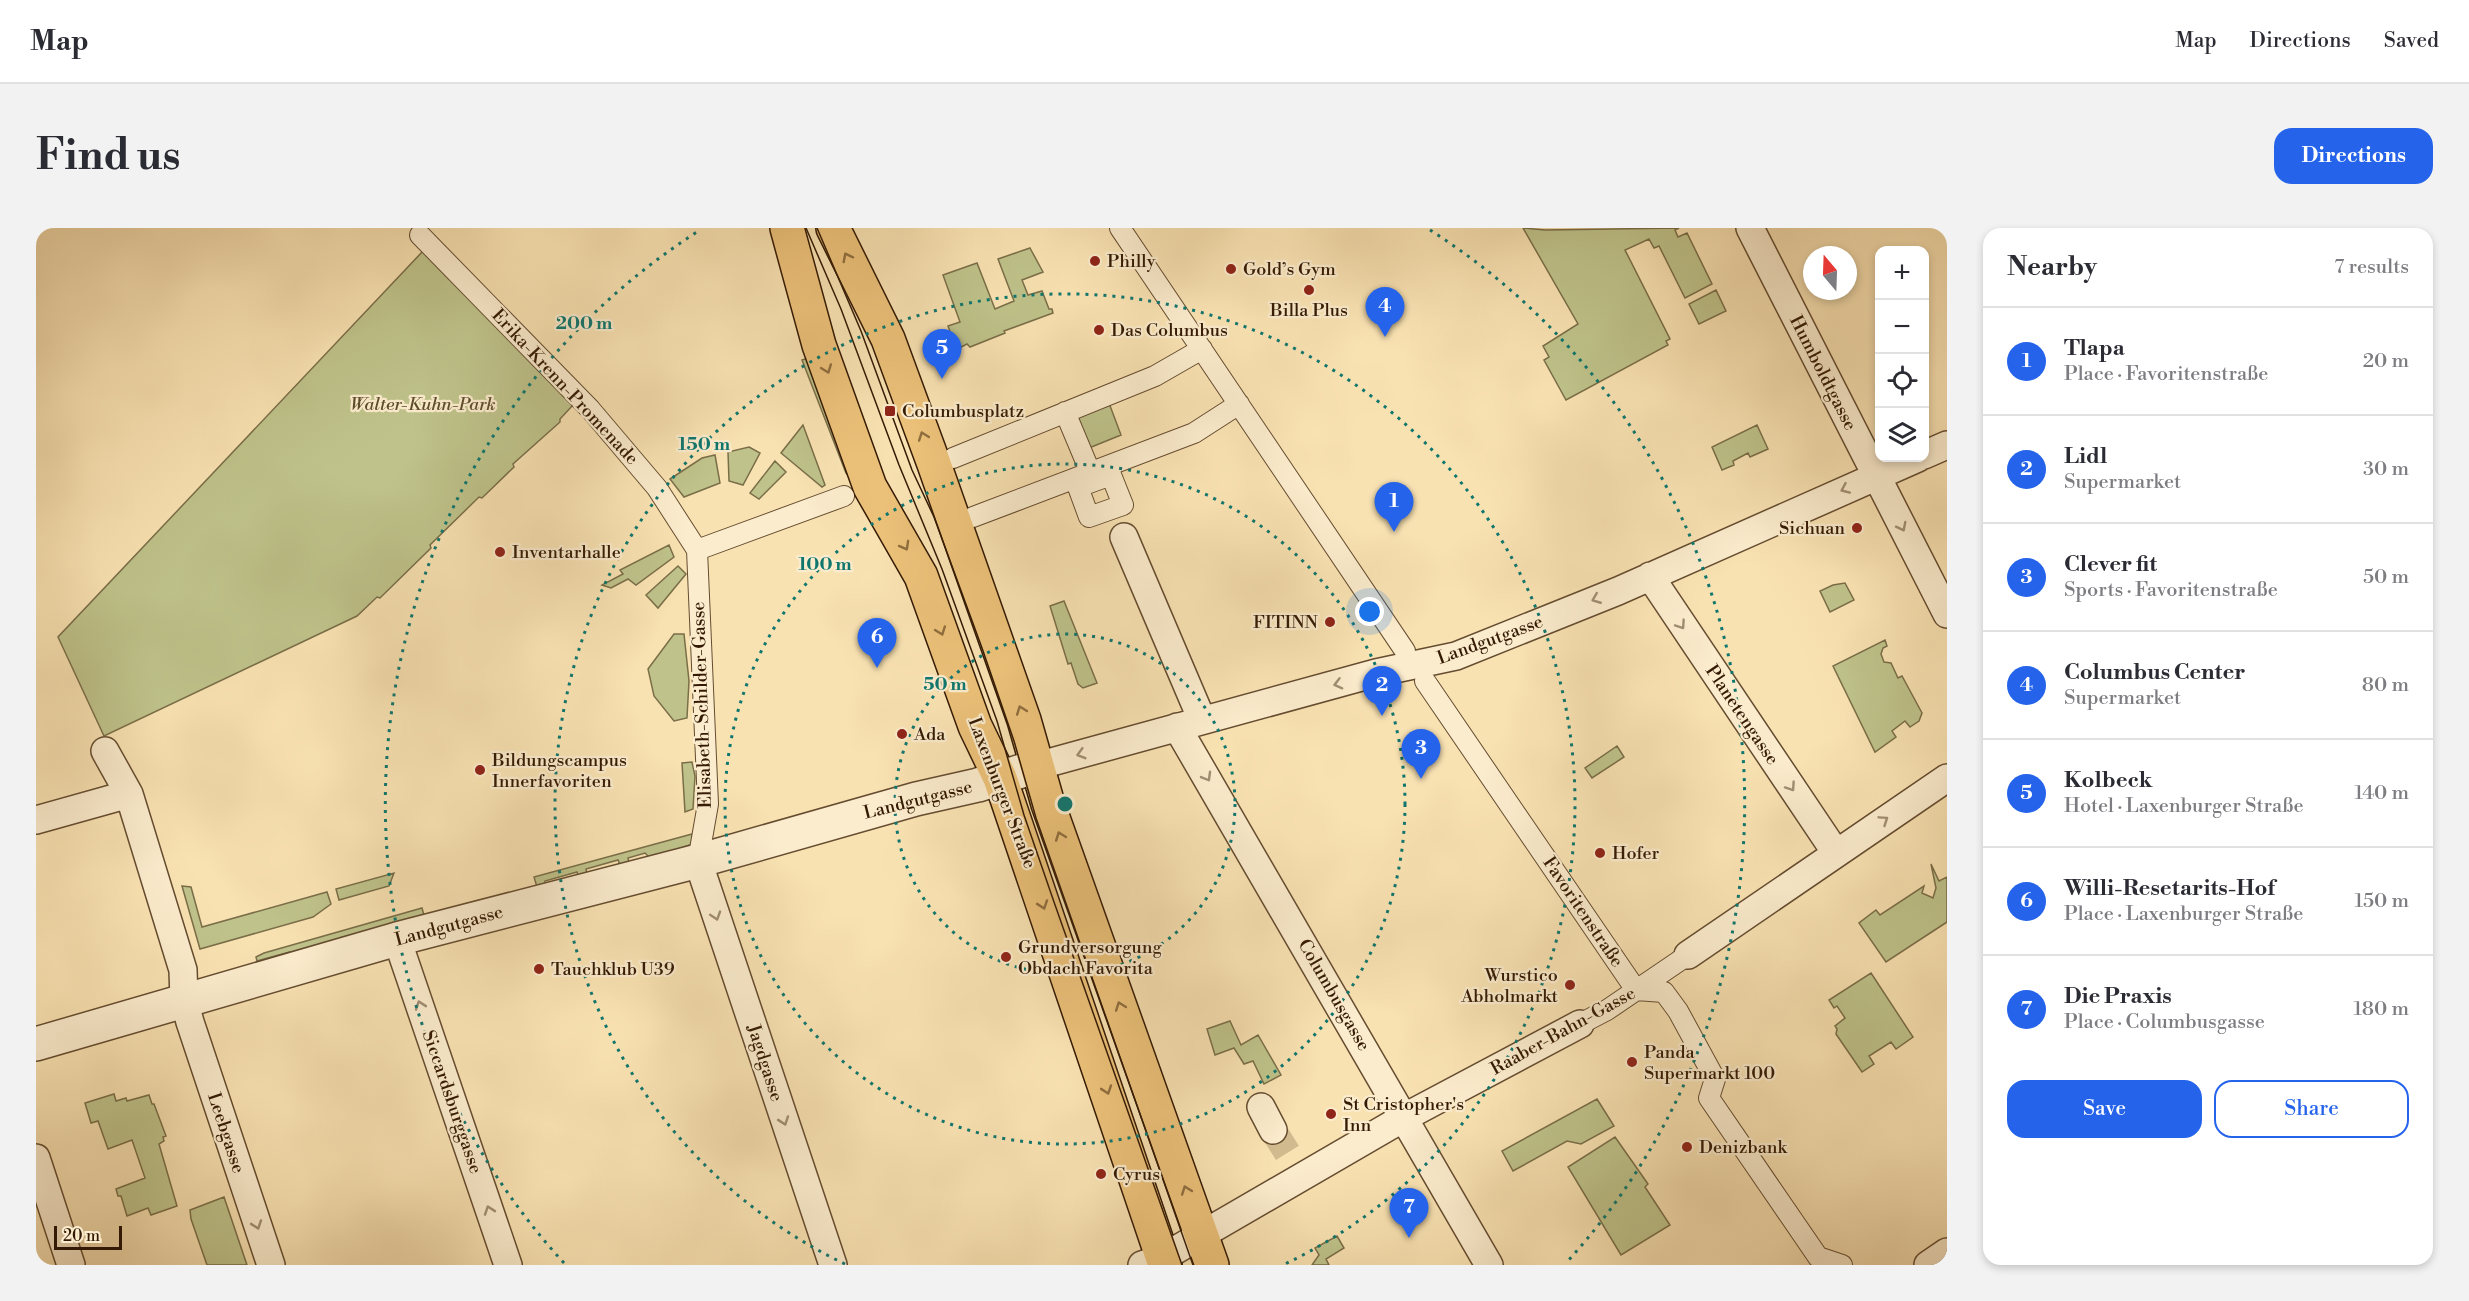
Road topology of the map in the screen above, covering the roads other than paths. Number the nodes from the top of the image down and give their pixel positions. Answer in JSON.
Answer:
{"nodes":[{"id":1,"x":787,"y":228,"type":"edge"},
{"id":2,"x":833,"y":228,"type":"edge"},
{"id":3,"x":1120,"y":228,"type":"edge"},
{"id":4,"x":1750,"y":228,"type":"edge"},
{"id":5,"x":420,"y":235,"type":"dead end"},
{"id":6,"x":1202,"y":349,"type":"junction"},
{"id":7,"x":1239,"y":404,"type":"junction"},
{"id":8,"x":1065,"y":412,"type":"junction"},
{"id":9,"x":1947,"y":445,"type":"edge"},
{"id":10,"x":1929,"y":453,"type":"edge"},
{"id":11,"x":953,"y":458,"type":"dead end"},
{"id":12,"x":1908,"y":462,"type":"edge"},
{"id":13,"x":1875,"y":476,"type":"junction"},
{"id":14,"x":1092,"y":477,"type":"junction"},
{"id":15,"x":844,"y":496,"type":"dead end"},
{"id":16,"x":973,"y":517,"type":"dead end"},
{"id":17,"x":1124,"y":537,"type":"joint"},
{"id":18,"x":697,"y":550,"type":"junction"},
{"id":19,"x":1650,"y":576,"type":"junction"},
{"id":20,"x":1947,"y":614,"type":"edge"},
{"id":21,"x":1405,"y":651,"type":"dead end"},
{"id":22,"x":1425,"y":681,"type":"dead end"},
{"id":23,"x":1190,"y":723,"type":"junction"},
{"id":24,"x":105,"y":751,"type":"dead end"},
{"id":25,"x":1037,"y":766,"type":"junction"},
{"id":26,"x":1000,"y":778,"type":"junction"},
{"id":27,"x":1947,"y":778,"type":"edge"},
{"id":28,"x":129,"y":794,"type":"junction"},
{"id":29,"x":36,"y":820,"type":"edge"},
{"id":30,"x":1836,"y":853,"type":"junction"},
{"id":31,"x":698,"y":861,"type":"junction"},
{"id":32,"x":397,"y":939,"type":"junction"},
{"id":33,"x":1688,"y":955,"type":"joint"},
{"id":34,"x":1636,"y":990,"type":"junction"},
{"id":35,"x":184,"y":1000,"type":"junction"},
{"id":36,"x":1580,"y":1024,"type":"joint"},
{"id":37,"x":36,"y":1044,"type":"edge"},
{"id":38,"x":1405,"y":1117,"type":"junction"},
{"id":39,"x":36,"y":1158,"type":"edge"},
{"id":40,"x":1207,"y":1250,"type":"edge"},
{"id":41,"x":1947,"y":1252,"type":"edge"},
{"id":42,"x":1156,"y":1263,"type":"edge"},
{"id":43,"x":71,"y":1265,"type":"edge"},
{"id":44,"x":271,"y":1265,"type":"edge"},
{"id":45,"x":508,"y":1265,"type":"edge"},
{"id":46,"x":833,"y":1265,"type":"edge"},
{"id":47,"x":1489,"y":1265,"type":"edge"},
{"id":48,"x":1842,"y":1265,"type":"edge"},
{"id":49,"x":1928,"y":1265,"type":"edge"}],
"edges":[{"from":1,"to":26,"type":"main road","name":"Laxenburger Straße","one_way":true},
{"from":25,"to":2,"type":"main road","one_way":true},
{"from":3,"to":6,"type":"street"},
{"from":4,"to":13,"type":"street","name":"Humboldtgasse"},
{"from":5,"to":18,"type":"street","name":"Erika-Krenn-Promenade"},
{"from":6,"to":7,"type":"street"},
{"from":6,"to":8,"type":"street"},
{"from":7,"to":14,"type":"street"},
{"from":7,"to":21,"type":"street"},
{"from":8,"to":11,"type":"street"},
{"from":8,"to":14,"type":"street"},
{"from":9,"to":10,"type":"street"},
{"from":12,"to":13,"type":"street","name":"Landgutgasse"},
{"from":13,"to":19,"type":"street","name":"Landgutgasse","one_way":true},
{"from":13,"to":20,"type":"street","name":"Humboldtgasse","one_way":true},
{"from":14,"to":16,"type":"street"},
{"from":14,"to":17,"type":"street"},
{"from":15,"to":18,"type":"street"},
{"from":17,"to":23,"type":"street","name":"Columbusgasse"},
{"from":18,"to":31,"type":"street","name":"Elisabeth-Schilder-Gasse"},
{"from":19,"to":23,"type":"street","name":"Landgutgasse","one_way":true},
{"from":19,"to":30,"type":"street","name":"Planetengasse","one_way":true},
{"from":22,"to":34,"type":"street","name":"Favoritenstraße"},
{"from":23,"to":25,"type":"street","name":"Landgutgasse","one_way":true},
{"from":23,"to":38,"type":"street","name":"Columbusgasse","one_way":true},
{"from":24,"to":28,"type":"street","name":"Leebgasse"},
{"from":25,"to":26,"type":"street","name":"Landgutgasse"},
{"from":40,"to":25,"type":"main road","one_way":true},
{"from":26,"to":31,"type":"street","name":"Landgutgasse"},
{"from":26,"to":42,"type":"main road","name":"Laxenburger Straße","one_way":true},
{"from":30,"to":27,"type":"street","name":"Raaber-Bahn-Gasse","one_way":true},
{"from":28,"to":29,"type":"street"},
{"from":28,"to":35,"type":"street","name":"Leebgasse"},
{"from":30,"to":33,"type":"street","name":"Raaber-Bahn-Gasse"},
{"from":31,"to":32,"type":"street","name":"Landgutgasse"},
{"from":31,"to":46,"type":"street","name":"Jagdgasse","one_way":true},
{"from":32,"to":35,"type":"street","name":"Landgutgasse"},
{"from":45,"to":32,"type":"street","name":"Siccardsburggasse","one_way":true},
{"from":33,"to":34,"type":"street","name":"Raaber-Bahn-Gasse"},
{"from":34,"to":36,"type":"street","name":"Raaber-Bahn-Gasse"},
{"from":34,"to":48,"type":"street"},
{"from":35,"to":37,"type":"street","name":"Landgutgasse"},
{"from":35,"to":44,"type":"street","name":"Leebgasse","one_way":true},
{"from":36,"to":38,"type":"street","name":"Raaber-Bahn-Gasse"},
{"from":38,"to":40,"type":"street","name":"Raaber-Bahn-Gasse"},
{"from":38,"to":47,"type":"street","name":"Columbusgasse"},
{"from":39,"to":43,"type":"street"},
{"from":40,"to":42,"type":"street","name":"Raaber-Bahn-Gasse"},
{"from":41,"to":49,"type":"street"}]}
